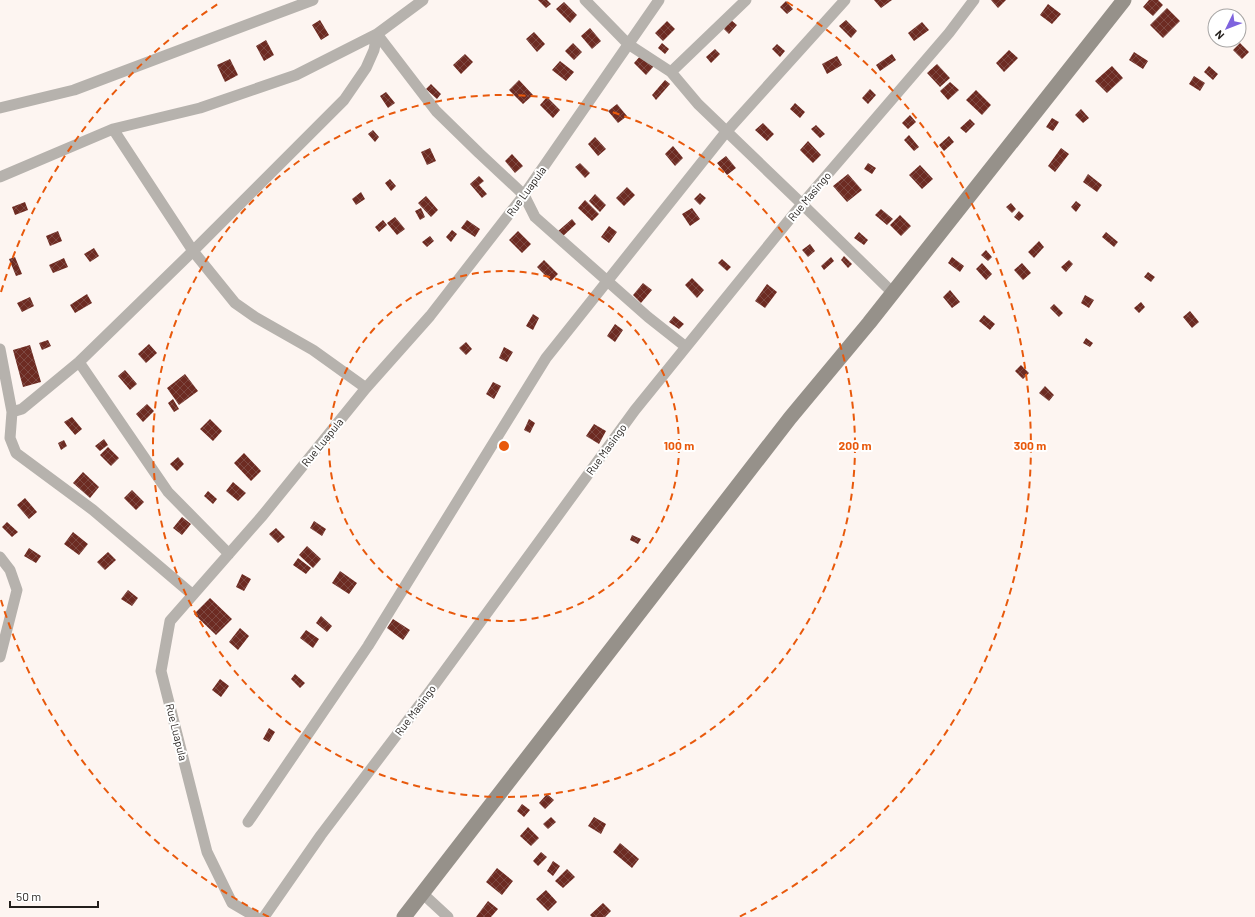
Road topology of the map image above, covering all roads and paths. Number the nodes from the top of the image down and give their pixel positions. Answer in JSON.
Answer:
{"nodes":[{"id":1,"x":313,"y":0,"type":"edge"},
{"id":2,"x":423,"y":0,"type":"edge"},
{"id":3,"x":585,"y":0,"type":"edge"},
{"id":4,"x":660,"y":0,"type":"edge"},
{"id":5,"x":746,"y":0,"type":"edge"},
{"id":6,"x":845,"y":0,"type":"edge"},
{"id":7,"x":974,"y":0,"type":"edge"},
{"id":8,"x":1124,"y":0,"type":"edge"},
{"id":9,"x":377,"y":34,"type":"junction"},
{"id":10,"x":628,"y":44,"type":"junction"},
{"id":11,"x":671,"y":72,"type":"junction"},
{"id":12,"x":0,"y":108,"type":"edge"},
{"id":13,"x":113,"y":129,"type":"junction"},
{"id":14,"x":726,"y":132,"type":"junction"},
{"id":15,"x":0,"y":177,"type":"edge"},
{"id":16,"x":524,"y":195,"type":"junction"},
{"id":17,"x":802,"y":204,"type":"junction"},
{"id":18,"x":193,"y":251,"type":"junction"},
{"id":19,"x":607,"y":281,"type":"junction"},
{"id":20,"x":893,"y":293,"type":"junction"},
{"id":21,"x":686,"y":347,"type":"junction"},
{"id":22,"x":0,"y":349,"type":"edge"},
{"id":23,"x":78,"y":362,"type":"junction"},
{"id":24,"x":366,"y":388,"type":"junction"},
{"id":25,"x":12,"y":412,"type":"junction"},
{"id":26,"x":229,"y":554,"type":"junction"},
{"id":27,"x":0,"y":557,"type":"edge"},
{"id":28,"x":193,"y":595,"type":"junction"},
{"id":29,"x":0,"y":657,"type":"edge"},
{"id":30,"x":248,"y":822,"type":"dead end"},
{"id":31,"x":422,"y":893,"type":"junction"},
{"id":32,"x":256,"y":917,"type":"edge"},
{"id":33,"x":264,"y":917,"type":"edge"},
{"id":34,"x":404,"y":917,"type":"edge"},
{"id":35,"x":448,"y":917,"type":"edge"}],
"edges":[{"from":1,"to":12,"type":"street"},
{"from":2,"to":9,"type":"street"},
{"from":3,"to":10,"type":"street"},
{"from":4,"to":10,"type":"street","name":"Rue Luapula"},
{"from":5,"to":11,"type":"street"},
{"from":6,"to":14,"type":"street"},
{"from":7,"to":17,"type":"street","name":"Rue Masingo"},
{"from":8,"to":20,"type":"main road"},
{"from":9,"to":13,"type":"street"},
{"from":9,"to":16,"type":"street"},
{"from":9,"to":18,"type":"street"},
{"from":10,"to":11,"type":"street"},
{"from":10,"to":16,"type":"street","name":"Rue Luapula"},
{"from":11,"to":14,"type":"street"},
{"from":13,"to":15,"type":"street"},
{"from":13,"to":18,"type":"street"},
{"from":14,"to":17,"type":"street"},
{"from":14,"to":19,"type":"street"},
{"from":16,"to":19,"type":"street"},
{"from":16,"to":24,"type":"street","name":"Rue Luapula"},
{"from":17,"to":20,"type":"street"},
{"from":17,"to":21,"type":"street","name":"Rue Masingo"},
{"from":18,"to":23,"type":"street"},
{"from":18,"to":24,"type":"street"},
{"from":19,"to":21,"type":"street"},
{"from":19,"to":30,"type":"street"},
{"from":20,"to":31,"type":"main road"},
{"from":21,"to":33,"type":"street","name":"Rue Masingo"},
{"from":22,"to":25,"type":"street"},
{"from":23,"to":25,"type":"street"},
{"from":23,"to":26,"type":"street"},
{"from":24,"to":26,"type":"street","name":"Rue Luapula"},
{"from":25,"to":28,"type":"street"},
{"from":26,"to":28,"type":"street","name":"Rue Luapula"},
{"from":27,"to":29,"type":"street"},
{"from":28,"to":32,"type":"street","name":"Rue Luapula"},
{"from":31,"to":34,"type":"main road"},
{"from":31,"to":35,"type":"street"}]}
